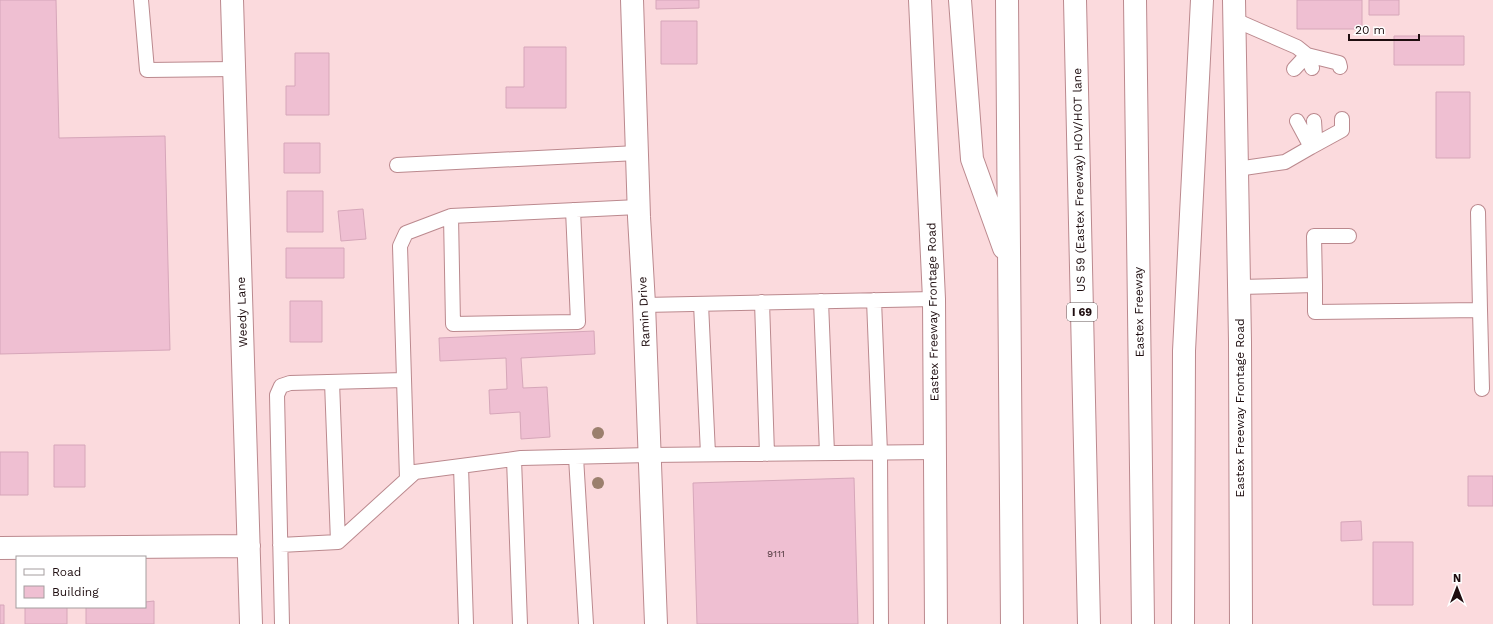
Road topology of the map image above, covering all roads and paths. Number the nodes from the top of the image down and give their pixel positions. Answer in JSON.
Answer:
{"nodes":[{"id":1,"x":141,"y":0,"type":"edge"},
{"id":2,"x":232,"y":0,"type":"edge"},
{"id":3,"x":632,"y":0,"type":"edge"},
{"id":4,"x":920,"y":0,"type":"edge"},
{"id":5,"x":960,"y":0,"type":"edge"},
{"id":6,"x":1008,"y":0,"type":"edge"},
{"id":7,"x":1075,"y":0,"type":"edge"},
{"id":8,"x":1135,"y":0,"type":"edge"},
{"id":9,"x":1202,"y":0,"type":"edge"},
{"id":10,"x":1234,"y":10,"type":"edge"},
{"id":11,"x":1307,"y":55,"type":"junction"},
{"id":12,"x":1340,"y":67,"type":"dead end"},
{"id":13,"x":1312,"y":68,"type":"dead end"},
{"id":14,"x":234,"y":69,"type":"junction"},
{"id":15,"x":1294,"y":69,"type":"dead end"},
{"id":16,"x":1342,"y":119,"type":"dead end"},
{"id":17,"x":1297,"y":121,"type":"dead end"},
{"id":18,"x":1314,"y":121,"type":"dead end"},
{"id":19,"x":1311,"y":147,"type":"junction"},
{"id":20,"x":637,"y":153,"type":"junction"},
{"id":21,"x":397,"y":165,"type":"dead end"},
{"id":22,"x":1237,"y":169,"type":"junction"},
{"id":23,"x":638,"y":207,"type":"junction"},
{"id":24,"x":573,"y":210,"type":"junction"},
{"id":25,"x":1478,"y":212,"type":"dead end"},
{"id":26,"x":451,"y":216,"type":"junction"},
{"id":27,"x":1349,"y":236,"type":"dead end"},
{"id":28,"x":1009,"y":262,"type":"junction"},
{"id":29,"x":1315,"y":285,"type":"junction"},
{"id":30,"x":1239,"y":287,"type":"junction"},
{"id":31,"x":934,"y":298,"type":"junction"},
{"id":32,"x":874,"y":300,"type":"junction"},
{"id":33,"x":821,"y":301,"type":"junction"},
{"id":34,"x":762,"y":302,"type":"junction"},
{"id":35,"x":701,"y":304,"type":"junction"},
{"id":36,"x":644,"y":305,"type":"junction"},
{"id":37,"x":1480,"y":310,"type":"junction"},
{"id":38,"x":404,"y":380,"type":"junction"},
{"id":39,"x":332,"y":382,"type":"junction"},
{"id":40,"x":1482,"y":389,"type":"dead end"},
{"id":41,"x":935,"y":452,"type":"junction"},
{"id":42,"x":828,"y":453,"type":"junction"},
{"id":43,"x":880,"y":453,"type":"junction"},
{"id":44,"x":708,"y":454,"type":"junction"},
{"id":45,"x":767,"y":454,"type":"junction"},
{"id":46,"x":650,"y":455,"type":"junction"},
{"id":47,"x":576,"y":457,"type":"junction"},
{"id":48,"x":514,"y":459,"type":"junction"},
{"id":49,"x":461,"y":466,"type":"junction"},
{"id":50,"x":407,"y":479,"type":"junction"},
{"id":51,"x":338,"y":542,"type":"junction"},
{"id":52,"x":280,"y":545,"type":"junction"},
{"id":53,"x":249,"y":546,"type":"junction"},
{"id":54,"x":0,"y":548,"type":"edge"},
{"id":55,"x":251,"y":624,"type":"edge"},
{"id":56,"x":282,"y":624,"type":"edge"},
{"id":57,"x":466,"y":624,"type":"edge"},
{"id":58,"x":520,"y":624,"type":"edge"},
{"id":59,"x":586,"y":624,"type":"edge"},
{"id":60,"x":656,"y":624,"type":"edge"},
{"id":61,"x":881,"y":624,"type":"edge"},
{"id":62,"x":936,"y":624,"type":"edge"},
{"id":63,"x":1012,"y":624,"type":"edge"},
{"id":64,"x":1089,"y":624,"type":"edge"},
{"id":65,"x":1143,"y":624,"type":"edge"},
{"id":66,"x":1183,"y":624,"type":"edge"},
{"id":67,"x":1241,"y":624,"type":"edge"}],
"edges":[{"from":1,"to":14,"type":"lane"},
{"from":2,"to":14,"type":"main road","name":"Weedy Lane"},
{"from":3,"to":20,"type":"main road","name":"Ramin Drive"},
{"from":4,"to":31,"type":"main road","name":"Eastex Freeway Frontage Road"},
{"from":5,"to":28,"type":"main road"},
{"from":6,"to":28,"type":"main road"},
{"from":7,"to":64,"type":"main road","name":"US 59 (Eastex Freeway) HOV/HOT lane","number":"I 69"},
{"from":8,"to":65,"type":"main road","name":"Eastex Freeway"},
{"from":9,"to":66,"type":"main road"},
{"from":10,"to":11,"type":"lane"},
{"from":10,"to":22,"type":"main road","name":"Eastex Freeway Frontage Road"},
{"from":11,"to":12,"type":"lane"},
{"from":11,"to":13,"type":"lane"},
{"from":11,"to":15,"type":"lane"},
{"from":14,"to":53,"type":"main road","name":"Weedy Lane"},
{"from":16,"to":19,"type":"lane"},
{"from":17,"to":19,"type":"lane"},
{"from":18,"to":19,"type":"lane"},
{"from":19,"to":22,"type":"lane"},
{"from":20,"to":21,"type":"lane"},
{"from":20,"to":23,"type":"main road","name":"Ramin Drive"},
{"from":22,"to":30,"type":"main road","name":"Eastex Freeway Frontage Road"},
{"from":23,"to":24,"type":"lane"},
{"from":23,"to":36,"type":"main road","name":"Ramin Drive"},
{"from":24,"to":26,"type":"lane"},
{"from":24,"to":26,"type":"lane"},
{"from":25,"to":37,"type":"lane"},
{"from":26,"to":38,"type":"lane"},
{"from":27,"to":29,"type":"lane"},
{"from":28,"to":63,"type":"main road"},
{"from":29,"to":30,"type":"lane"},
{"from":29,"to":37,"type":"lane"},
{"from":30,"to":67,"type":"main road","name":"Eastex Freeway Frontage Road"},
{"from":31,"to":32,"type":"lane"},
{"from":31,"to":41,"type":"main road","name":"Eastex Freeway Frontage Road"},
{"from":32,"to":33,"type":"lane"},
{"from":32,"to":43,"type":"lane"},
{"from":33,"to":34,"type":"lane"},
{"from":33,"to":42,"type":"lane"},
{"from":34,"to":35,"type":"lane"},
{"from":34,"to":45,"type":"lane"},
{"from":35,"to":36,"type":"lane"},
{"from":35,"to":44,"type":"lane"},
{"from":36,"to":46,"type":"main road","name":"Ramin Drive"},
{"from":37,"to":40,"type":"lane"},
{"from":38,"to":39,"type":"lane"},
{"from":38,"to":50,"type":"lane"},
{"from":39,"to":51,"type":"lane"},
{"from":39,"to":52,"type":"lane"},
{"from":41,"to":43,"type":"lane"},
{"from":41,"to":62,"type":"main road","name":"Eastex Freeway Frontage Road"},
{"from":42,"to":43,"type":"lane"},
{"from":42,"to":45,"type":"lane"},
{"from":43,"to":61,"type":"lane"},
{"from":44,"to":45,"type":"lane"},
{"from":44,"to":46,"type":"lane"},
{"from":46,"to":47,"type":"lane"},
{"from":46,"to":60,"type":"main road","name":"Ramin Drive"},
{"from":47,"to":48,"type":"lane"},
{"from":47,"to":59,"type":"lane"},
{"from":48,"to":49,"type":"lane"},
{"from":48,"to":58,"type":"lane"},
{"from":49,"to":50,"type":"lane"},
{"from":49,"to":57,"type":"lane"},
{"from":50,"to":51,"type":"lane"},
{"from":51,"to":52,"type":"lane"},
{"from":52,"to":56,"type":"lane"},
{"from":53,"to":54,"type":"main road"},
{"from":53,"to":55,"type":"main road","name":"Weedy Lane"}]}
